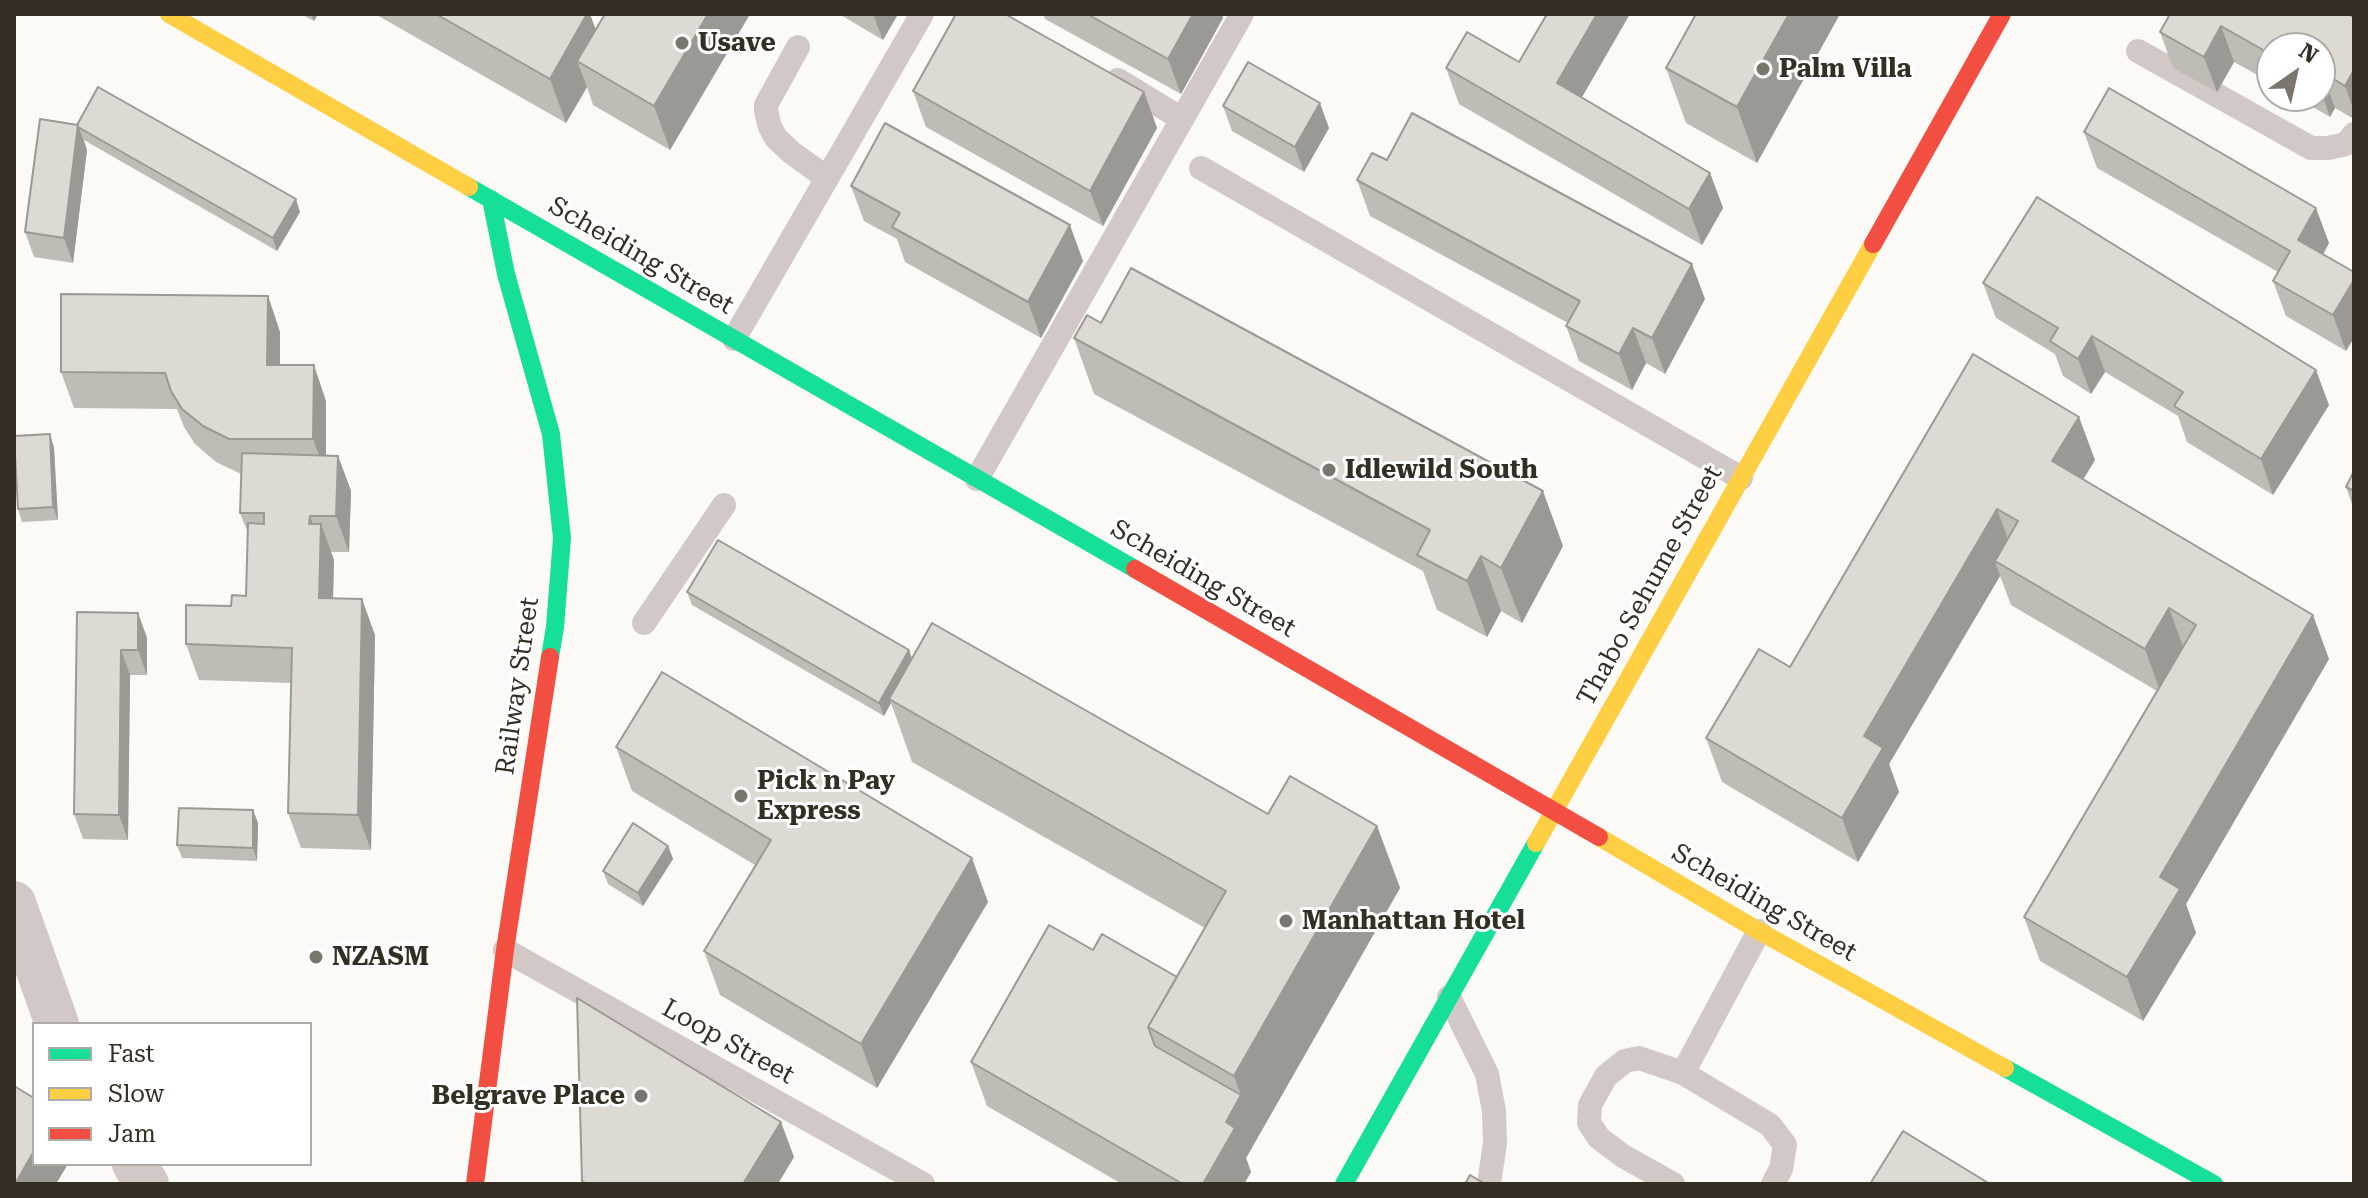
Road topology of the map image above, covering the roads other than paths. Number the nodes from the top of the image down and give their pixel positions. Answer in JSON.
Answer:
{"nodes":[{"id":1,"x":169,"y":14,"type":"edge"},
{"id":2,"x":922,"y":14,"type":"edge"},
{"id":3,"x":1242,"y":14,"type":"edge"},
{"id":4,"x":2002,"y":14,"type":"edge"},
{"id":5,"x":798,"y":47,"type":"dead end"},
{"id":6,"x":2138,"y":51,"type":"dead end"},
{"id":7,"x":1093,"y":65,"type":"edge"},
{"id":8,"x":1182,"y":119,"type":"junction"},
{"id":9,"x":2354,"y":134,"type":"edge"},
{"id":10,"x":1201,"y":168,"type":"dead end"},
{"id":11,"x":827,"y":178,"type":"junction"},
{"id":12,"x":491,"y":199,"type":"junction"},
{"id":13,"x":734,"y":339,"type":"junction"},
{"id":14,"x":1741,"y":478,"type":"junction"},
{"id":15,"x":977,"y":479,"type":"junction"},
{"id":16,"x":724,"y":505,"type":"dead end"},
{"id":17,"x":644,"y":623,"type":"dead end"},
{"id":18,"x":1553,"y":810,"type":"junction"},
{"id":19,"x":14,"y":903,"type":"edge"},
{"id":20,"x":1759,"y":931,"type":"junction"},
{"id":21,"x":505,"y":950,"type":"junction"},
{"id":22,"x":1449,"y":997,"type":"junction"},
{"id":23,"x":56,"y":1022,"type":"edge"},
{"id":24,"x":1683,"y":1073,"type":"junction"},
{"id":25,"x":135,"y":1166,"type":"edge"},
{"id":26,"x":471,"y":1180,"type":"edge"},
{"id":27,"x":147,"y":1184,"type":"edge"},
{"id":28,"x":923,"y":1184,"type":"edge"},
{"id":29,"x":1344,"y":1184,"type":"edge"},
{"id":30,"x":1489,"y":1184,"type":"edge"},
{"id":31,"x":1673,"y":1184,"type":"edge"},
{"id":32,"x":1773,"y":1184,"type":"edge"},
{"id":33,"x":2214,"y":1184,"type":"edge"}],
"edges":[{"from":1,"to":12,"type":"main road","name":"Scheiding Street"},
{"from":2,"to":11,"type":"lane"},
{"from":3,"to":8,"type":"lane"},
{"from":4,"to":14,"type":"main road","name":"Thabo Sehume Street"},
{"from":5,"to":11,"type":"lane"},
{"from":6,"to":9,"type":"lane"},
{"from":7,"to":8,"type":"lane"},
{"from":8,"to":15,"type":"lane"},
{"from":10,"to":14,"type":"lane"},
{"from":11,"to":13,"type":"lane"},
{"from":12,"to":13,"type":"main road","name":"Scheiding Street"},
{"from":12,"to":21,"type":"main road","name":"Railway Street"},
{"from":13,"to":15,"type":"main road","name":"Scheiding Street"},
{"from":14,"to":18,"type":"main road","name":"Thabo Sehume Street"},
{"from":15,"to":18,"type":"main road","name":"Scheiding Street"},
{"from":16,"to":17,"type":"lane"},
{"from":18,"to":20,"type":"main road","name":"Scheiding Street"},
{"from":18,"to":22,"type":"main road","name":"Thabo Sehume Street"},
{"from":19,"to":23,"type":"street"},
{"from":20,"to":24,"type":"lane"},
{"from":20,"to":33,"type":"main road","name":"Scheiding Street"},
{"from":21,"to":26,"type":"main road","name":"Railway Street"},
{"from":21,"to":28,"type":"lane","name":"Loop Street"},
{"from":22,"to":29,"type":"main road","name":"Thabo Sehume Street"},
{"from":22,"to":30,"type":"lane"},
{"from":24,"to":31,"type":"lane"},
{"from":24,"to":32,"type":"lane"},
{"from":25,"to":27,"type":"street"}]}
